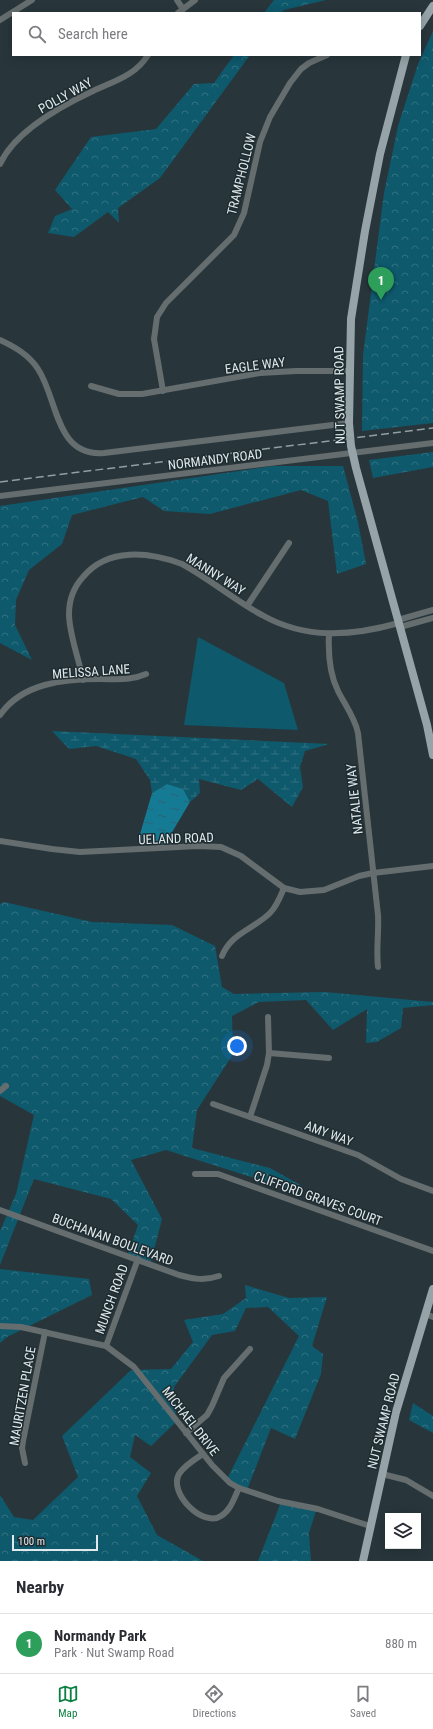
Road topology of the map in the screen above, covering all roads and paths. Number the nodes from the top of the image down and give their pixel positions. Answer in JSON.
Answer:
{"nodes":[{"id":1,"x":32,"y":0,"type":"edge"},
{"id":2,"x":177,"y":0,"type":"edge"},
{"id":3,"x":195,"y":0,"type":"edge"},
{"id":4,"x":433,"y":6,"type":"edge"},
{"id":5,"x":180,"y":11,"type":"edge"},
{"id":6,"x":12,"y":12,"type":"edge"},
{"id":7,"x":13,"y":12,"type":"edge"},
{"id":8,"x":0,"y":20,"type":"edge"},
{"id":9,"x":421,"y":24,"type":"edge"},
{"id":10,"x":147,"y":56,"type":"edge"},
{"id":11,"x":325,"y":56,"type":"edge"},
{"id":12,"x":406,"y":56,"type":"edge"},
{"id":13,"x":0,"y":164,"type":"edge"},
{"id":14,"x":0,"y":340,"type":"edge"},
{"id":15,"x":350,"y":371,"type":"junction"},
{"id":16,"x":90,"y":386,"type":"dead end"},
{"id":17,"x":163,"y":391,"type":"junction"},
{"id":18,"x":349,"y":423,"type":"junction"},
{"id":19,"x":433,"y":443,"type":"edge"},
{"id":20,"x":352,"y":453,"type":"junction"},
{"id":21,"x":0,"y":496,"type":"edge"},
{"id":22,"x":289,"y":543,"type":"dead end"},
{"id":23,"x":247,"y":606,"type":"junction"},
{"id":24,"x":433,"y":610,"type":"edge"},
{"id":25,"x":433,"y":618,"type":"edge"},
{"id":26,"x":399,"y":623,"type":"junction"},
{"id":27,"x":329,"y":634,"type":"junction"},
{"id":28,"x":146,"y":674,"type":"dead end"},
{"id":29,"x":83,"y":680,"type":"junction"},
{"id":30,"x":0,"y":715,"type":"edge"},
{"id":31,"x":433,"y":755,"type":"edge"},
{"id":32,"x":0,"y":841,"type":"edge"},
{"id":33,"x":433,"y":866,"type":"edge"},
{"id":34,"x":373,"y":873,"type":"junction"},
{"id":35,"x":284,"y":888,"type":"junction"},
{"id":36,"x":222,"y":956,"type":"dead end"},
{"id":37,"x":378,"y":967,"type":"dead end"},
{"id":38,"x":268,"y":1017,"type":"dead end"},
{"id":39,"x":269,"y":1053,"type":"junction"},
{"id":40,"x":329,"y":1058,"type":"dead end"},
{"id":41,"x":6,"y":1086,"type":"dead end"},
{"id":42,"x":0,"y":1091,"type":"edge"},
{"id":43,"x":214,"y":1104,"type":"dead end"},
{"id":44,"x":250,"y":1117,"type":"junction"},
{"id":45,"x":195,"y":1174,"type":"dead end"},
{"id":46,"x":433,"y":1191,"type":"edge"},
{"id":47,"x":0,"y":1210,"type":"edge"},
{"id":48,"x":433,"y":1251,"type":"edge"},
{"id":49,"x":138,"y":1259,"type":"junction"},
{"id":50,"x":219,"y":1276,"type":"dead end"},
{"id":51,"x":433,"y":1289,"type":"edge"},
{"id":52,"x":430,"y":1311,"type":"edge"},
{"id":53,"x":0,"y":1326,"type":"edge"},
{"id":54,"x":44,"y":1332,"type":"junction"},
{"id":55,"x":106,"y":1346,"type":"junction"},
{"id":56,"x":250,"y":1349,"type":"dead end"},
{"id":57,"x":186,"y":1433,"type":"junction"},
{"id":58,"x":203,"y":1454,"type":"junction"},
{"id":59,"x":25,"y":1463,"type":"dead end"},
{"id":60,"x":382,"y":1474,"type":"junction"},
{"id":61,"x":239,"y":1488,"type":"junction"},
{"id":62,"x":433,"y":1496,"type":"edge"},
{"id":63,"x":370,"y":1526,"type":"junction"},
{"id":64,"x":363,"y":1561,"type":"edge"}],
"edges":[{"from":1,"to":7,"type":"street"},
{"from":2,"to":5,"type":"street"},
{"from":3,"to":5,"type":"street"},
{"from":4,"to":9,"type":"main road"},
{"from":6,"to":8,"type":"street"},
{"from":10,"to":13,"type":"street","name":"POLLY WAY"},
{"from":11,"to":17,"type":"street","name":"TRAMPHOLLOW"},
{"from":12,"to":15,"type":"main road","name":"NUT SWAMP ROAD"},
{"from":14,"to":18,"type":"street"},
{"from":15,"to":17,"type":"street","name":"EAGLE WAY"},
{"from":15,"to":18,"type":"main road","name":"NUT SWAMP ROAD"},
{"from":16,"to":17,"type":"street","name":"EAGLE WAY"},
{"from":18,"to":20,"type":"main road","name":"NUT SWAMP ROAD"},
{"from":19,"to":20,"type":"street","name":"NORMANDY ROAD"},
{"from":20,"to":21,"type":"street","name":"NORMANDY ROAD"},
{"from":20,"to":26,"type":"main road","name":"NUT SWAMP ROAD"},
{"from":22,"to":23,"type":"street"},
{"from":23,"to":27,"type":"street","name":"MANNY WAY"},
{"from":23,"to":29,"type":"street","name":"MANNY WAY"},
{"from":24,"to":26,"type":"street"},
{"from":25,"to":26,"type":"street"},
{"from":26,"to":27,"type":"street","name":"MANNY WAY"},
{"from":26,"to":31,"type":"main road","name":"NUT SWAMP ROAD"},
{"from":27,"to":34,"type":"street","name":"NATALIE WAY"},
{"from":28,"to":29,"type":"street","name":"MELISSA LANE"},
{"from":29,"to":30,"type":"street","name":"MELISSA LANE"},
{"from":32,"to":35,"type":"street","name":"UELAND ROAD"},
{"from":33,"to":34,"type":"street","name":"UELAND ROAD"},
{"from":34,"to":35,"type":"street","name":"UELAND ROAD"},
{"from":34,"to":37,"type":"street","name":"NATALIE WAY"},
{"from":35,"to":36,"type":"street"},
{"from":38,"to":39,"type":"street"},
{"from":39,"to":40,"type":"street"},
{"from":39,"to":44,"type":"street"},
{"from":41,"to":42,"type":"street"},
{"from":43,"to":44,"type":"street","name":"AMY WAY"},
{"from":44,"to":46,"type":"street","name":"AMY WAY"},
{"from":45,"to":48,"type":"street","name":"CLIFFORD GRAVES COURT"},
{"from":47,"to":49,"type":"street","name":"BUCHANAN BOULEVARD"},
{"from":49,"to":50,"type":"street","name":"BUCHANAN BOULEVARD"},
{"from":49,"to":55,"type":"street","name":"MUNCH ROAD"},
{"from":51,"to":52,"type":"main road","name":"NUT SWAMP ROAD"},
{"from":52,"to":60,"type":"main road","name":"NUT SWAMP ROAD"},
{"from":53,"to":54,"type":"street","name":"MICHAEL DRIVE"},
{"from":54,"to":55,"type":"street","name":"MICHAEL DRIVE"},
{"from":54,"to":59,"type":"street","name":"MAURITZEN PLACE"},
{"from":55,"to":57,"type":"street","name":"MICHAEL DRIVE"},
{"from":56,"to":57,"type":"street"},
{"from":57,"to":58,"type":"street","name":"MICHAEL DRIVE"},
{"from":58,"to":61,"type":"street","name":"MICHAEL DRIVE"},
{"from":58,"to":61,"type":"street"},
{"from":60,"to":62,"type":"street"},
{"from":60,"to":63,"type":"main road","name":"NUT SWAMP ROAD"},
{"from":61,"to":63,"type":"street","name":"MICHAEL DRIVE"},
{"from":63,"to":64,"type":"main road","name":"NUT SWAMP ROAD"}]}
